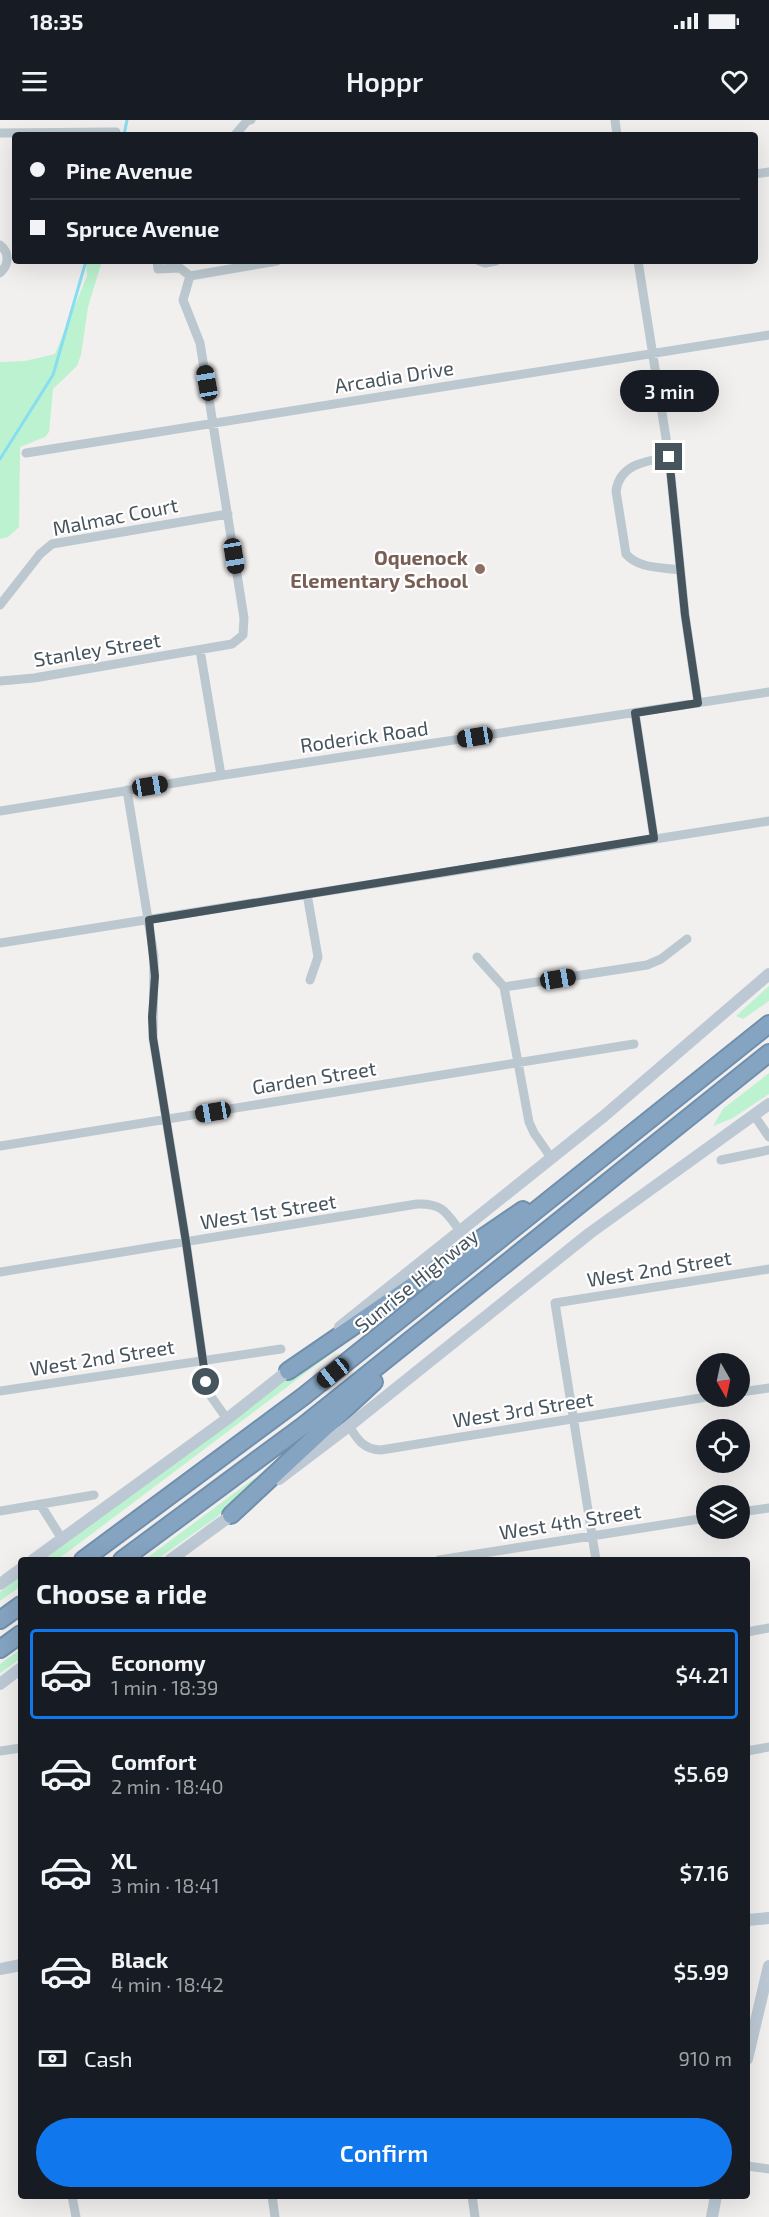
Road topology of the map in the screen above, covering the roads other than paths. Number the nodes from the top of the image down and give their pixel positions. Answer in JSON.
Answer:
{"nodes":[{"id":1,"x":248,"y":120,"type":"edge"},
{"id":2,"x":238,"y":132,"type":"edge"},
{"id":3,"x":0,"y":245,"type":"edge"},
{"id":4,"x":157,"y":264,"type":"edge"},
{"id":5,"x":181,"y":264,"type":"edge"},
{"id":6,"x":260,"y":264,"type":"edge"},
{"id":7,"x":638,"y":264,"type":"edge"},
{"id":8,"x":0,"y":273,"type":"edge"},
{"id":9,"x":190,"y":276,"type":"junction"},
{"id":10,"x":769,"y":335,"type":"edge"},
{"id":11,"x":652,"y":354,"type":"junction"},
{"id":12,"x":213,"y":422,"type":"junction"},
{"id":13,"x":26,"y":453,"type":"dead end"},
{"id":14,"x":669,"y":457,"type":"junction"},
{"id":15,"x":228,"y":514,"type":"junction"},
{"id":16,"x":680,"y":570,"type":"junction"},
{"id":17,"x":0,"y":605,"type":"edge"},
{"id":18,"x":200,"y":650,"type":"junction"},
{"id":19,"x":0,"y":681,"type":"edge"},
{"id":20,"x":769,"y":692,"type":"edge"},
{"id":21,"x":698,"y":703,"type":"junction"},
{"id":22,"x":635,"y":713,"type":"junction"},
{"id":23,"x":221,"y":775,"type":"junction"},
{"id":24,"x":127,"y":790,"type":"junction"},
{"id":25,"x":0,"y":811,"type":"edge"},
{"id":26,"x":769,"y":821,"type":"edge"},
{"id":27,"x":654,"y":838,"type":"junction"},
{"id":28,"x":307,"y":894,"type":"junction"},
{"id":29,"x":149,"y":920,"type":"junction"},
{"id":30,"x":687,"y":939,"type":"dead end"},
{"id":31,"x":0,"y":943,"type":"edge"},
{"id":32,"x":477,"y":957,"type":"dead end"},
{"id":33,"x":769,"y":974,"type":"edge"},
{"id":34,"x":310,"y":980,"type":"dead end"},
{"id":35,"x":504,"y":987,"type":"junction"},
{"id":36,"x":769,"y":1024,"type":"edge"},
{"id":37,"x":634,"y":1044,"type":"dead end"},
{"id":38,"x":769,"y":1053,"type":"edge"},
{"id":39,"x":518,"y":1062,"type":"junction"},
{"id":40,"x":769,"y":1104,"type":"edge"},
{"id":41,"x":754,"y":1115,"type":"junction"},
{"id":42,"x":166,"y":1119,"type":"junction"},
{"id":43,"x":769,"y":1137,"type":"edge"},
{"id":44,"x":0,"y":1146,"type":"edge"},
{"id":45,"x":769,"y":1150,"type":"edge"},
{"id":46,"x":552,"y":1159,"type":"junction"},
{"id":47,"x":721,"y":1160,"type":"dead end"},
{"id":48,"x":580,"y":1175,"type":"junction"},
{"id":49,"x":460,"y":1230,"type":"junction"},
{"id":50,"x":186,"y":1242,"type":"junction"},
{"id":51,"x":769,"y":1269,"type":"edge"},
{"id":52,"x":0,"y":1272,"type":"edge"},
{"id":53,"x":420,"y":1333,"type":"junction"},
{"id":54,"x":281,"y":1349,"type":"dead end"},
{"id":55,"x":203,"y":1360,"type":"junction"},
{"id":56,"x":288,"y":1371,"type":"junction"},
{"id":57,"x":769,"y":1388,"type":"edge"},
{"id":58,"x":0,"y":1391,"type":"edge"},
{"id":59,"x":750,"y":1391,"type":"edge"},
{"id":60,"x":696,"y":1399,"type":"edge"},
{"id":61,"x":227,"y":1419,"type":"junction"},
{"id":62,"x":573,"y":1419,"type":"junction"},
{"id":63,"x":349,"y":1426,"type":"junction"},
{"id":64,"x":94,"y":1495,"type":"dead end"},
{"id":65,"x":40,"y":1504,"type":"junction"},
{"id":66,"x":769,"y":1508,"type":"edge"},
{"id":67,"x":0,"y":1510,"type":"edge"},
{"id":68,"x":750,"y":1511,"type":"edge"},
{"id":69,"x":231,"y":1515,"type":"junction"},
{"id":70,"x":696,"y":1520,"type":"edge"},
{"id":71,"x":592,"y":1536,"type":"junction"},
{"id":72,"x":62,"y":1539,"type":"junction"},
{"id":73,"x":37,"y":1557,"type":"edge"},
{"id":74,"x":86,"y":1557,"type":"edge"},
{"id":75,"x":126,"y":1557,"type":"edge"},
{"id":76,"x":174,"y":1557,"type":"edge"},
{"id":77,"x":458,"y":1557,"type":"edge"},
{"id":78,"x":596,"y":1557,"type":"edge"},
{"id":79,"x":18,"y":1571,"type":"edge"},
{"id":80,"x":0,"y":1584,"type":"edge"},
{"id":81,"x":18,"y":1607,"type":"edge"},
{"id":82,"x":0,"y":1620,"type":"edge"},
{"id":83,"x":769,"y":1628,"type":"edge"},
{"id":84,"x":750,"y":1631,"type":"edge"},
{"id":85,"x":18,"y":1636,"type":"edge"},
{"id":86,"x":0,"y":1649,"type":"edge"},
{"id":87,"x":18,"y":1670,"type":"edge"},
{"id":88,"x":0,"y":1684,"type":"edge"},
{"id":89,"x":18,"y":1748,"type":"edge"},
{"id":90,"x":769,"y":1748,"type":"edge"},
{"id":91,"x":0,"y":1751,"type":"edge"},
{"id":92,"x":750,"y":1751,"type":"edge"},
{"id":93,"x":769,"y":1918,"type":"edge"},
{"id":94,"x":750,"y":1920,"type":"edge"},
{"id":95,"x":18,"y":1966,"type":"edge"},
{"id":96,"x":769,"y":1966,"type":"edge"},
{"id":97,"x":0,"y":1969,"type":"edge"},
{"id":98,"x":750,"y":2046,"type":"edge"},
{"id":99,"x":750,"y":2166,"type":"edge"},
{"id":100,"x":769,"y":2169,"type":"edge"},
{"id":101,"x":72,"y":2199,"type":"edge"},
{"id":102,"x":272,"y":2199,"type":"edge"},
{"id":103,"x":472,"y":2199,"type":"edge"},
{"id":104,"x":715,"y":2199,"type":"edge"},
{"id":105,"x":75,"y":2217,"type":"edge"},
{"id":106,"x":275,"y":2217,"type":"edge"},
{"id":107,"x":475,"y":2217,"type":"edge"},
{"id":108,"x":712,"y":2217,"type":"edge"}],
"edges":[{"from":1,"to":2,"type":"street"},
{"from":3,"to":8,"type":"street"},
{"from":4,"to":5,"type":"street"},
{"from":5,"to":9,"type":"street"},
{"from":6,"to":9,"type":"street"},
{"from":7,"to":11,"type":"street"},
{"from":9,"to":12,"type":"street"},
{"from":10,"to":11,"type":"street","name":"Arcadia Drive"},
{"from":11,"to":12,"type":"street","name":"Arcadia Drive"},
{"from":11,"to":14,"type":"street"},
{"from":12,"to":13,"type":"street","name":"Arcadia Drive"},
{"from":12,"to":15,"type":"street"},
{"from":14,"to":16,"type":"street"},
{"from":14,"to":16,"type":"street"},
{"from":15,"to":17,"type":"street","name":"Malmac Court"},
{"from":15,"to":18,"type":"street","name":"Stanley Street"},
{"from":16,"to":21,"type":"street"},
{"from":18,"to":19,"type":"street","name":"Stanley Street"},
{"from":18,"to":23,"type":"street"},
{"from":20,"to":21,"type":"street","name":"Roderick Road"},
{"from":21,"to":22,"type":"street","name":"Roderick Road"},
{"from":22,"to":23,"type":"street","name":"Roderick Road"},
{"from":22,"to":27,"type":"street"},
{"from":23,"to":24,"type":"street","name":"Roderick Road"},
{"from":24,"to":25,"type":"street","name":"Roderick Road"},
{"from":24,"to":29,"type":"street"},
{"from":26,"to":27,"type":"street"},
{"from":27,"to":28,"type":"street"},
{"from":28,"to":29,"type":"street"},
{"from":28,"to":34,"type":"street"},
{"from":29,"to":31,"type":"street"},
{"from":29,"to":42,"type":"street"},
{"from":30,"to":35,"type":"street"},
{"from":32,"to":35,"type":"street"},
{"from":33,"to":46,"type":"main road","name":"Sunrise Highway"},
{"from":35,"to":39,"type":"street"},
{"from":36,"to":48,"type":"highway","name":"Sunrise Highway"},
{"from":37,"to":39,"type":"street","name":"Garden Street"},
{"from":38,"to":53,"type":"highway"},
{"from":39,"to":42,"type":"street","name":"Garden Street"},
{"from":39,"to":46,"type":"street"},
{"from":40,"to":41,"type":"main road"},
{"from":41,"to":43,"type":"street"},
{"from":41,"to":63,"type":"main road"},
{"from":42,"to":44,"type":"street","name":"Garden Street"},
{"from":42,"to":50,"type":"street"},
{"from":45,"to":47,"type":"street"},
{"from":46,"to":49,"type":"main road","name":"Sunrise Highway"},
{"from":48,"to":56,"type":"highway"},
{"from":48,"to":74,"type":"highway","name":"Sunrise Highway"},
{"from":49,"to":50,"type":"street","name":"West 1st Street"},
{"from":49,"to":56,"type":"main road","name":"Sunrise Highway"},
{"from":50,"to":52,"type":"street","name":"West 1st Street"},
{"from":50,"to":55,"type":"street"},
{"from":51,"to":62,"type":"street","name":"West 2nd Street"},
{"from":53,"to":69,"type":"highway"},
{"from":53,"to":75,"type":"highway"},
{"from":54,"to":55,"type":"street","name":"West 2nd Street"},
{"from":55,"to":58,"type":"street","name":"West 2nd Street"},
{"from":55,"to":61,"type":"street"},
{"from":56,"to":61,"type":"main road","name":"Sunrise Highway"},
{"from":57,"to":59,"type":"street"},
{"from":60,"to":62,"type":"street","name":"West 3rd Street"},
{"from":61,"to":72,"type":"main road","name":"Sunrise Highway"},
{"from":62,"to":63,"type":"street","name":"West 3rd Street"},
{"from":62,"to":71,"type":"street"},
{"from":63,"to":69,"type":"main road"},
{"from":64,"to":65,"type":"street"},
{"from":65,"to":67,"type":"street"},
{"from":65,"to":72,"type":"street"},
{"from":66,"to":68,"type":"street"},
{"from":69,"to":76,"type":"main road"},
{"from":70,"to":71,"type":"street","name":"West 4th Street"},
{"from":71,"to":77,"type":"street","name":"West 4th Street"},
{"from":71,"to":78,"type":"street"},
{"from":72,"to":73,"type":"main road","name":"Sunrise Highway"},
{"from":79,"to":80,"type":"main road"},
{"from":81,"to":82,"type":"highway"},
{"from":83,"to":84,"type":"street"},
{"from":85,"to":86,"type":"highway"},
{"from":87,"to":88,"type":"main road"},
{"from":89,"to":91,"type":"street"},
{"from":90,"to":92,"type":"street"},
{"from":93,"to":94,"type":"main road"},
{"from":95,"to":97,"type":"main road"},
{"from":96,"to":98,"type":"main road"},
{"from":99,"to":100,"type":"street"},
{"from":101,"to":105,"type":"street"},
{"from":102,"to":106,"type":"street"},
{"from":103,"to":107,"type":"street"},
{"from":104,"to":108,"type":"main road"}]}
